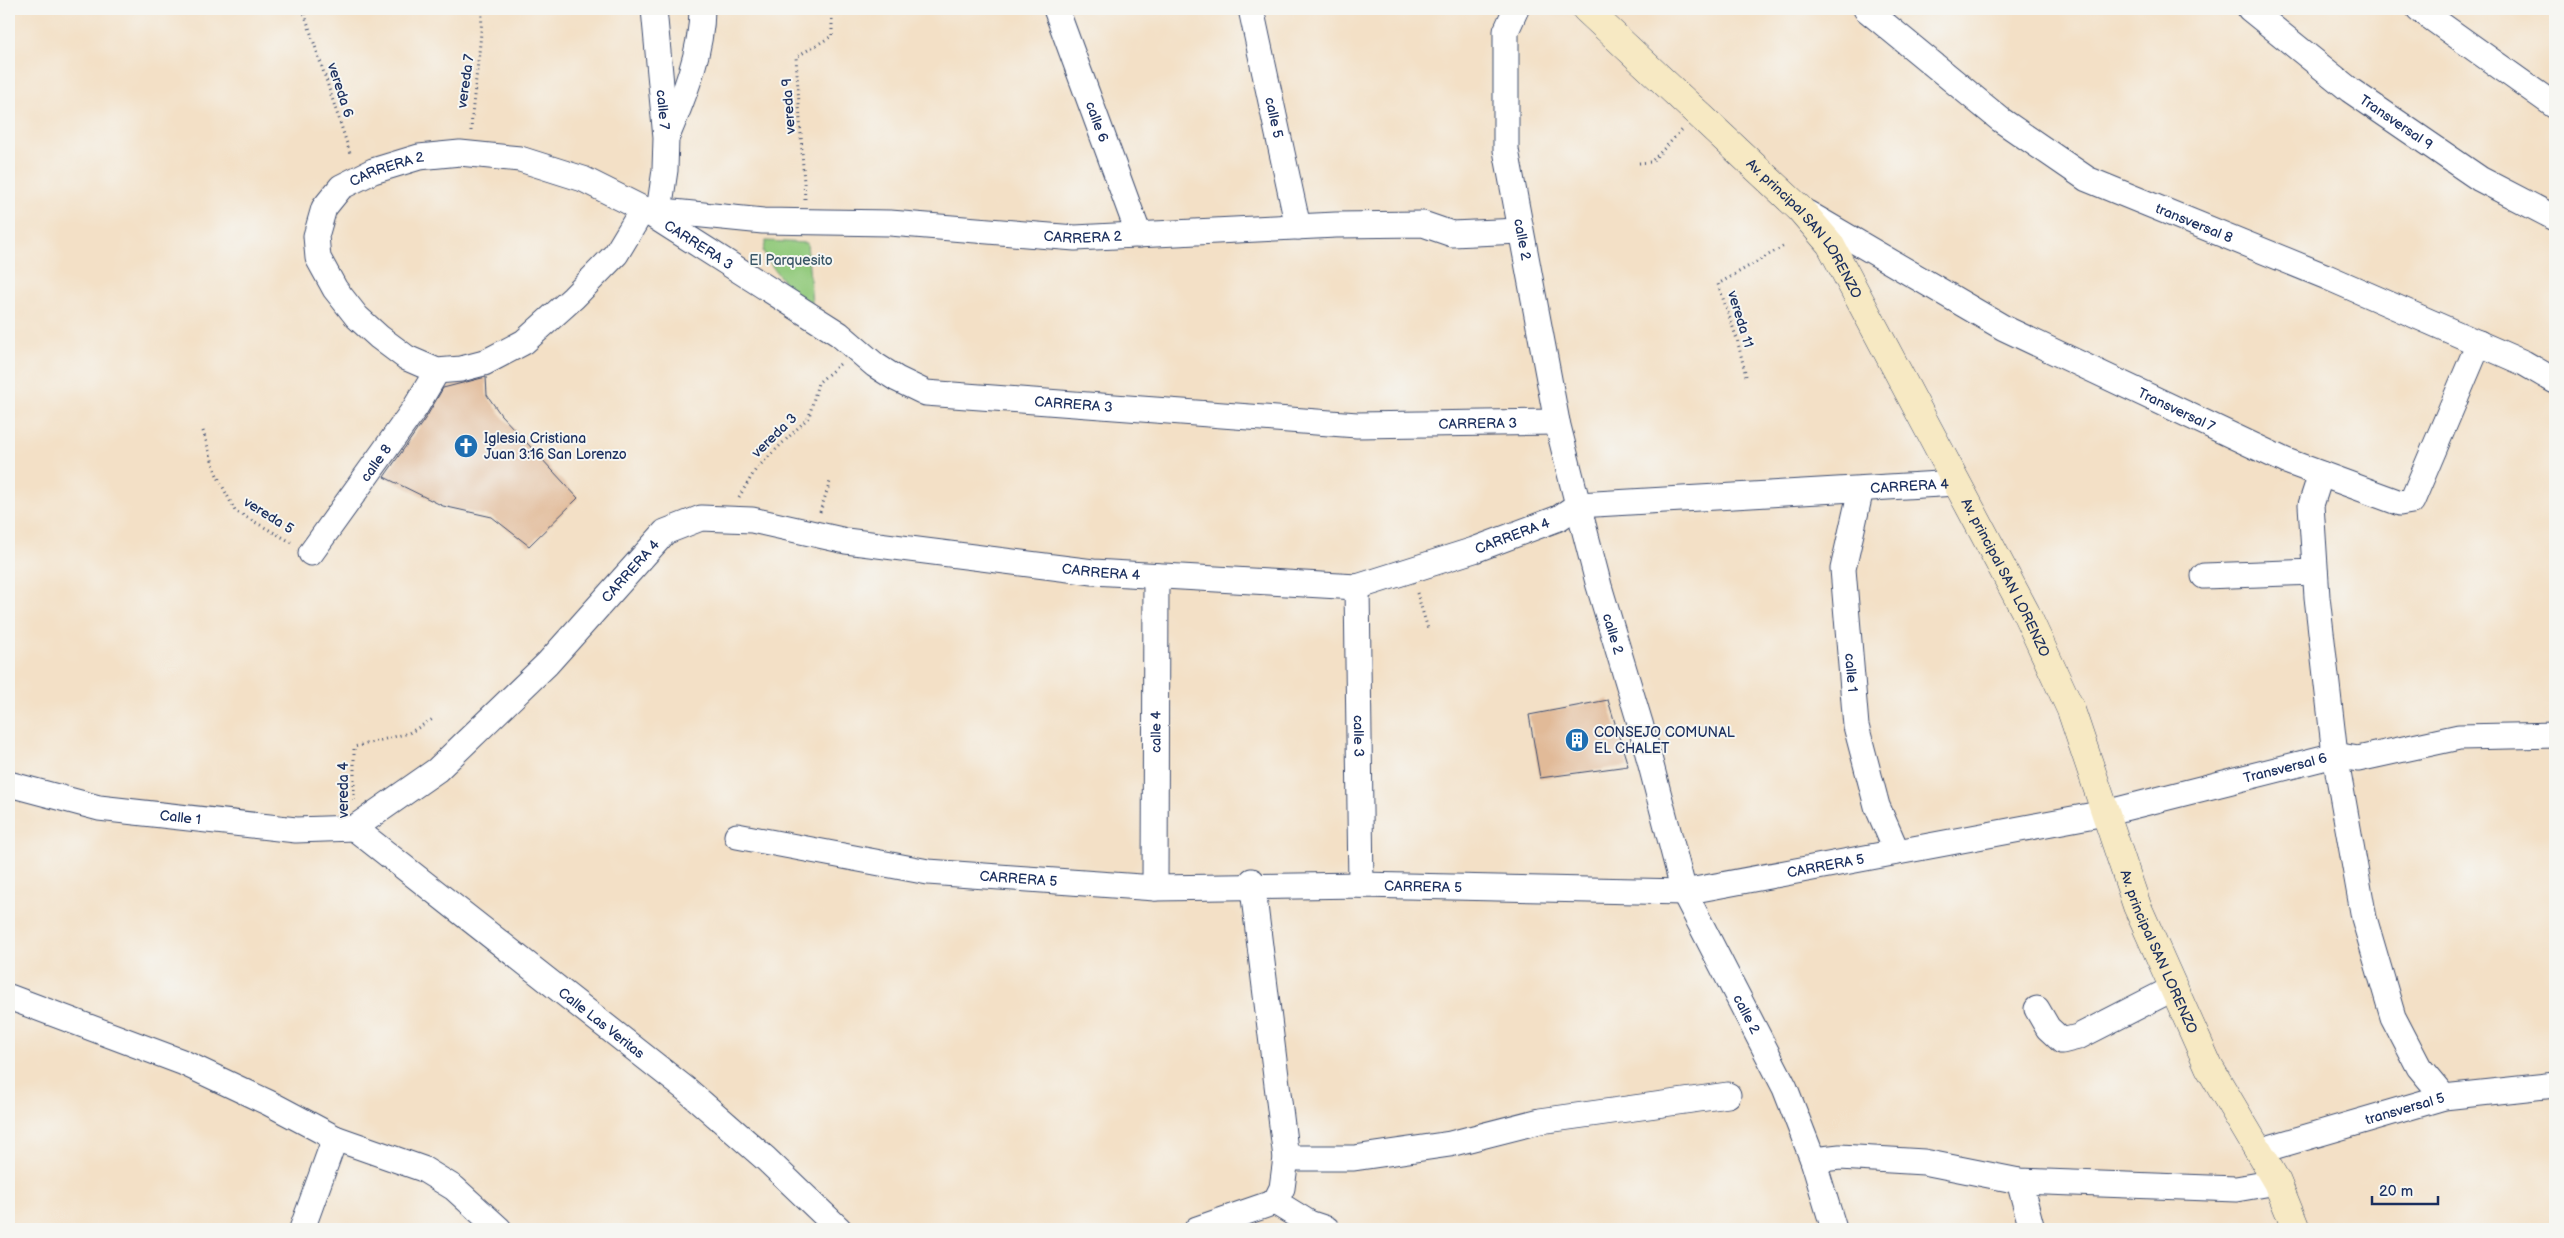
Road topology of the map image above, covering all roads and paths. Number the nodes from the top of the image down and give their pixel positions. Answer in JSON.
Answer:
{"nodes":[{"id":1,"x":303,"y":9,"type":"edge"},
{"id":2,"x":654,"y":9,"type":"edge"},
{"id":3,"x":702,"y":9,"type":"edge"},
{"id":4,"x":832,"y":9,"type":"edge"},
{"id":5,"x":1056,"y":9,"type":"edge"},
{"id":6,"x":1251,"y":9,"type":"edge"},
{"id":7,"x":1516,"y":9,"type":"edge"},
{"id":8,"x":1586,"y":9,"type":"edge"},
{"id":9,"x":1866,"y":9,"type":"edge"},
{"id":10,"x":2250,"y":9,"type":"edge"},
{"id":11,"x":2418,"y":9,"type":"edge"},
{"id":12,"x":482,"y":12,"type":"dead end"},
{"id":13,"x":2555,"y":106,"type":"edge"},
{"id":14,"x":1698,"y":114,"type":"junction"},
{"id":15,"x":666,"y":138,"type":"junction"},
{"id":16,"x":469,"y":154,"type":"junction"},
{"id":17,"x":1639,"y":163,"type":"dead end"},
{"id":18,"x":358,"y":178,"type":"junction"},
{"id":19,"x":1800,"y":209,"type":"junction"},
{"id":20,"x":651,"y":210,"type":"junction"},
{"id":21,"x":2555,"y":218,"type":"edge"},
{"id":22,"x":807,"y":222,"type":"junction"},
{"id":23,"x":1298,"y":227,"type":"junction"},
{"id":24,"x":1520,"y":231,"type":"junction"},
{"id":25,"x":1139,"y":235,"type":"junction"},
{"id":26,"x":1784,"y":246,"type":"dead end"},
{"id":27,"x":2479,"y":343,"type":"junction"},
{"id":28,"x":857,"y":350,"type":"junction"},
{"id":29,"x":437,"y":371,"type":"junction"},
{"id":30,"x":1746,"y":376,"type":"dead end"},
{"id":31,"x":2555,"y":381,"type":"edge"},
{"id":32,"x":1557,"y":422,"type":"junction"},
{"id":33,"x":203,"y":431,"type":"dead end"},
{"id":34,"x":2321,"y":474,"type":"junction"},
{"id":35,"x":830,"y":482,"type":"dead end"},
{"id":36,"x":1957,"y":483,"type":"junction"},
{"id":37,"x":1861,"y":488,"type":"junction"},
{"id":38,"x":1578,"y":505,"type":"junction"},
{"id":39,"x":726,"y":520,"type":"junction"},
{"id":40,"x":812,"y":534,"type":"junction"},
{"id":41,"x":311,"y":553,"type":"joint"},
{"id":42,"x":1411,"y":570,"type":"junction"},
{"id":43,"x":2315,"y":572,"type":"junction"},
{"id":44,"x":1156,"y":576,"type":"junction"},
{"id":45,"x":2204,"y":576,"type":"dead end"},
{"id":46,"x":1357,"y":587,"type":"junction"},
{"id":47,"x":1428,"y":629,"type":"dead end"},
{"id":48,"x":433,"y":719,"type":"dead end"},
{"id":49,"x":2555,"y":735,"type":"edge"},
{"id":50,"x":2335,"y":755,"type":"junction"},
{"id":51,"x":9,"y":784,"type":"edge"},
{"id":52,"x":2105,"y":813,"type":"junction"},
{"id":53,"x":354,"y":828,"type":"junction"},
{"id":54,"x":737,"y":836,"type":"dead end"},
{"id":55,"x":1897,"y":852,"type":"junction"},
{"id":56,"x":1252,"y":881,"type":"dead end"},
{"id":57,"x":1361,"y":885,"type":"junction"},
{"id":58,"x":1154,"y":888,"type":"junction"},
{"id":59,"x":1684,"y":892,"type":"junction"},
{"id":60,"x":2174,"y":988,"type":"junction"},
{"id":61,"x":9,"y":997,"type":"edge"},
{"id":62,"x":2037,"y":1009,"type":"dead end"},
{"id":63,"x":2555,"y":1086,"type":"edge"},
{"id":64,"x":1728,"y":1095,"type":"dead end"},
{"id":65,"x":2444,"y":1096,"type":"junction"},
{"id":66,"x":335,"y":1138,"type":"junction"},
{"id":67,"x":2258,"y":1151,"type":"junction"},
{"id":68,"x":1286,"y":1158,"type":"junction"},
{"id":69,"x":1813,"y":1160,"type":"junction"},
{"id":70,"x":2019,"y":1181,"type":"junction"},
{"id":71,"x":2277,"y":1182,"type":"junction"},
{"id":72,"x":1275,"y":1202,"type":"junction"},
{"id":73,"x":302,"y":1229,"type":"edge"},
{"id":74,"x":499,"y":1229,"type":"edge"},
{"id":75,"x":838,"y":1229,"type":"edge"},
{"id":76,"x":1196,"y":1229,"type":"edge"},
{"id":77,"x":1327,"y":1229,"type":"edge"},
{"id":78,"x":1834,"y":1229,"type":"edge"},
{"id":79,"x":2032,"y":1229,"type":"edge"},
{"id":80,"x":2296,"y":1229,"type":"edge"}],
"edges":[{"from":1,"to":18,"type":"path","name":"vereda 6"},
{"from":2,"to":15,"type":"street","name":"calle 7"},
{"from":3,"to":15,"type":"street"},
{"from":4,"to":22,"type":"path","name":"vereda 9"},
{"from":5,"to":25,"type":"street","name":"calle 6"},
{"from":6,"to":23,"type":"street","name":"calle 5"},
{"from":7,"to":24,"type":"street","name":"calle 2"},
{"from":8,"to":14,"type":"main road","name":"Av. principal SAN LORENZO"},
{"from":9,"to":27,"type":"street","name":"transversal 8"},
{"from":10,"to":21,"type":"street","name":"Transversal 9"},
{"from":11,"to":13,"type":"street"},
{"from":12,"to":16,"type":"path","name":"vereda 7"},
{"from":14,"to":17,"type":"path"},
{"from":14,"to":19,"type":"main road","name":"Av. principal SAN LORENZO"},
{"from":15,"to":20,"type":"street","name":"calle 7"},
{"from":16,"to":18,"type":"street","name":"CARRERA 2"},
{"from":16,"to":20,"type":"street","name":"CARRERA 2"},
{"from":18,"to":29,"type":"street","name":"CARRERA 2"},
{"from":19,"to":34,"type":"street","name":"Transversal 7"},
{"from":19,"to":36,"type":"main road","name":"Av. principal SAN LORENZO"},
{"from":20,"to":22,"type":"street","name":"CARRERA 2"},
{"from":20,"to":28,"type":"street","name":"CARRERA 3"},
{"from":20,"to":29,"type":"street","name":"CARRERA 2"},
{"from":22,"to":25,"type":"street","name":"CARRERA 2"},
{"from":23,"to":24,"type":"street","name":"CARRERA 2"},
{"from":23,"to":25,"type":"street","name":"CARRERA 2"},
{"from":24,"to":32,"type":"street","name":"calle 2"},
{"from":26,"to":30,"type":"path","name":"vereda 11"},
{"from":27,"to":31,"type":"street","name":"transversal 8"},
{"from":27,"to":34,"type":"street","name":"Transversal 7"},
{"from":28,"to":32,"type":"street","name":"CARRERA 3"},
{"from":28,"to":39,"type":"path","name":"vereda 3"},
{"from":29,"to":41,"type":"street","name":"calle 8"},
{"from":32,"to":38,"type":"street","name":"calle 2"},
{"from":33,"to":41,"type":"path","name":"vereda 5"},
{"from":34,"to":43,"type":"street"},
{"from":35,"to":40,"type":"path"},
{"from":36,"to":37,"type":"street","name":"CARRERA 4"},
{"from":36,"to":52,"type":"main road","name":"Av. principal SAN LORENZO"},
{"from":37,"to":38,"type":"street","name":"CARRERA 4"},
{"from":37,"to":55,"type":"street","name":"calle 1"},
{"from":38,"to":42,"type":"street","name":"CARRERA 4"},
{"from":38,"to":59,"type":"street","name":"calle 2"},
{"from":39,"to":40,"type":"street","name":"CARRERA 4"},
{"from":39,"to":53,"type":"street","name":"CARRERA 4"},
{"from":40,"to":44,"type":"street","name":"CARRERA 4"},
{"from":42,"to":46,"type":"street","name":"CARRERA 4"},
{"from":42,"to":47,"type":"path"},
{"from":43,"to":45,"type":"street"},
{"from":43,"to":50,"type":"street"},
{"from":44,"to":46,"type":"street","name":"CARRERA 4"},
{"from":44,"to":58,"type":"street","name":"calle 4"},
{"from":46,"to":57,"type":"street","name":"calle 3"},
{"from":48,"to":53,"type":"path","name":"vereda 4"},
{"from":49,"to":50,"type":"street","name":"Transversal 6"},
{"from":50,"to":52,"type":"street","name":"Transversal 6"},
{"from":50,"to":65,"type":"street"},
{"from":51,"to":53,"type":"street","name":"Calle 1"},
{"from":52,"to":55,"type":"street","name":"CARRERA 5"},
{"from":52,"to":60,"type":"main road","name":"Av. principal SAN LORENZO"},
{"from":53,"to":75,"type":"street","name":"Calle Las Veritas"},
{"from":54,"to":58,"type":"street","name":"CARRERA 5"},
{"from":55,"to":59,"type":"street","name":"CARRERA 5"},
{"from":56,"to":68,"type":"street"},
{"from":57,"to":58,"type":"street","name":"CARRERA 5"},
{"from":57,"to":59,"type":"street","name":"CARRERA 5"},
{"from":59,"to":69,"type":"street","name":"calle 2"},
{"from":60,"to":62,"type":"street"},
{"from":60,"to":67,"type":"main road","name":"Av. principal SAN LORENZO"},
{"from":61,"to":66,"type":"street"},
{"from":63,"to":65,"type":"street","name":"transversal 5"},
{"from":64,"to":68,"type":"street"},
{"from":65,"to":67,"type":"street","name":"transversal 5"},
{"from":66,"to":73,"type":"street"},
{"from":66,"to":74,"type":"street"},
{"from":67,"to":71,"type":"main road","name":"Av. principal SAN LORENZO"},
{"from":68,"to":72,"type":"street"},
{"from":69,"to":70,"type":"street"},
{"from":69,"to":78,"type":"street","name":"calle 2"},
{"from":70,"to":71,"type":"street"},
{"from":70,"to":79,"type":"street"},
{"from":71,"to":80,"type":"main road","name":"Av. principal SAN LORENZO"},
{"from":72,"to":76,"type":"street"},
{"from":72,"to":77,"type":"street"}]}
